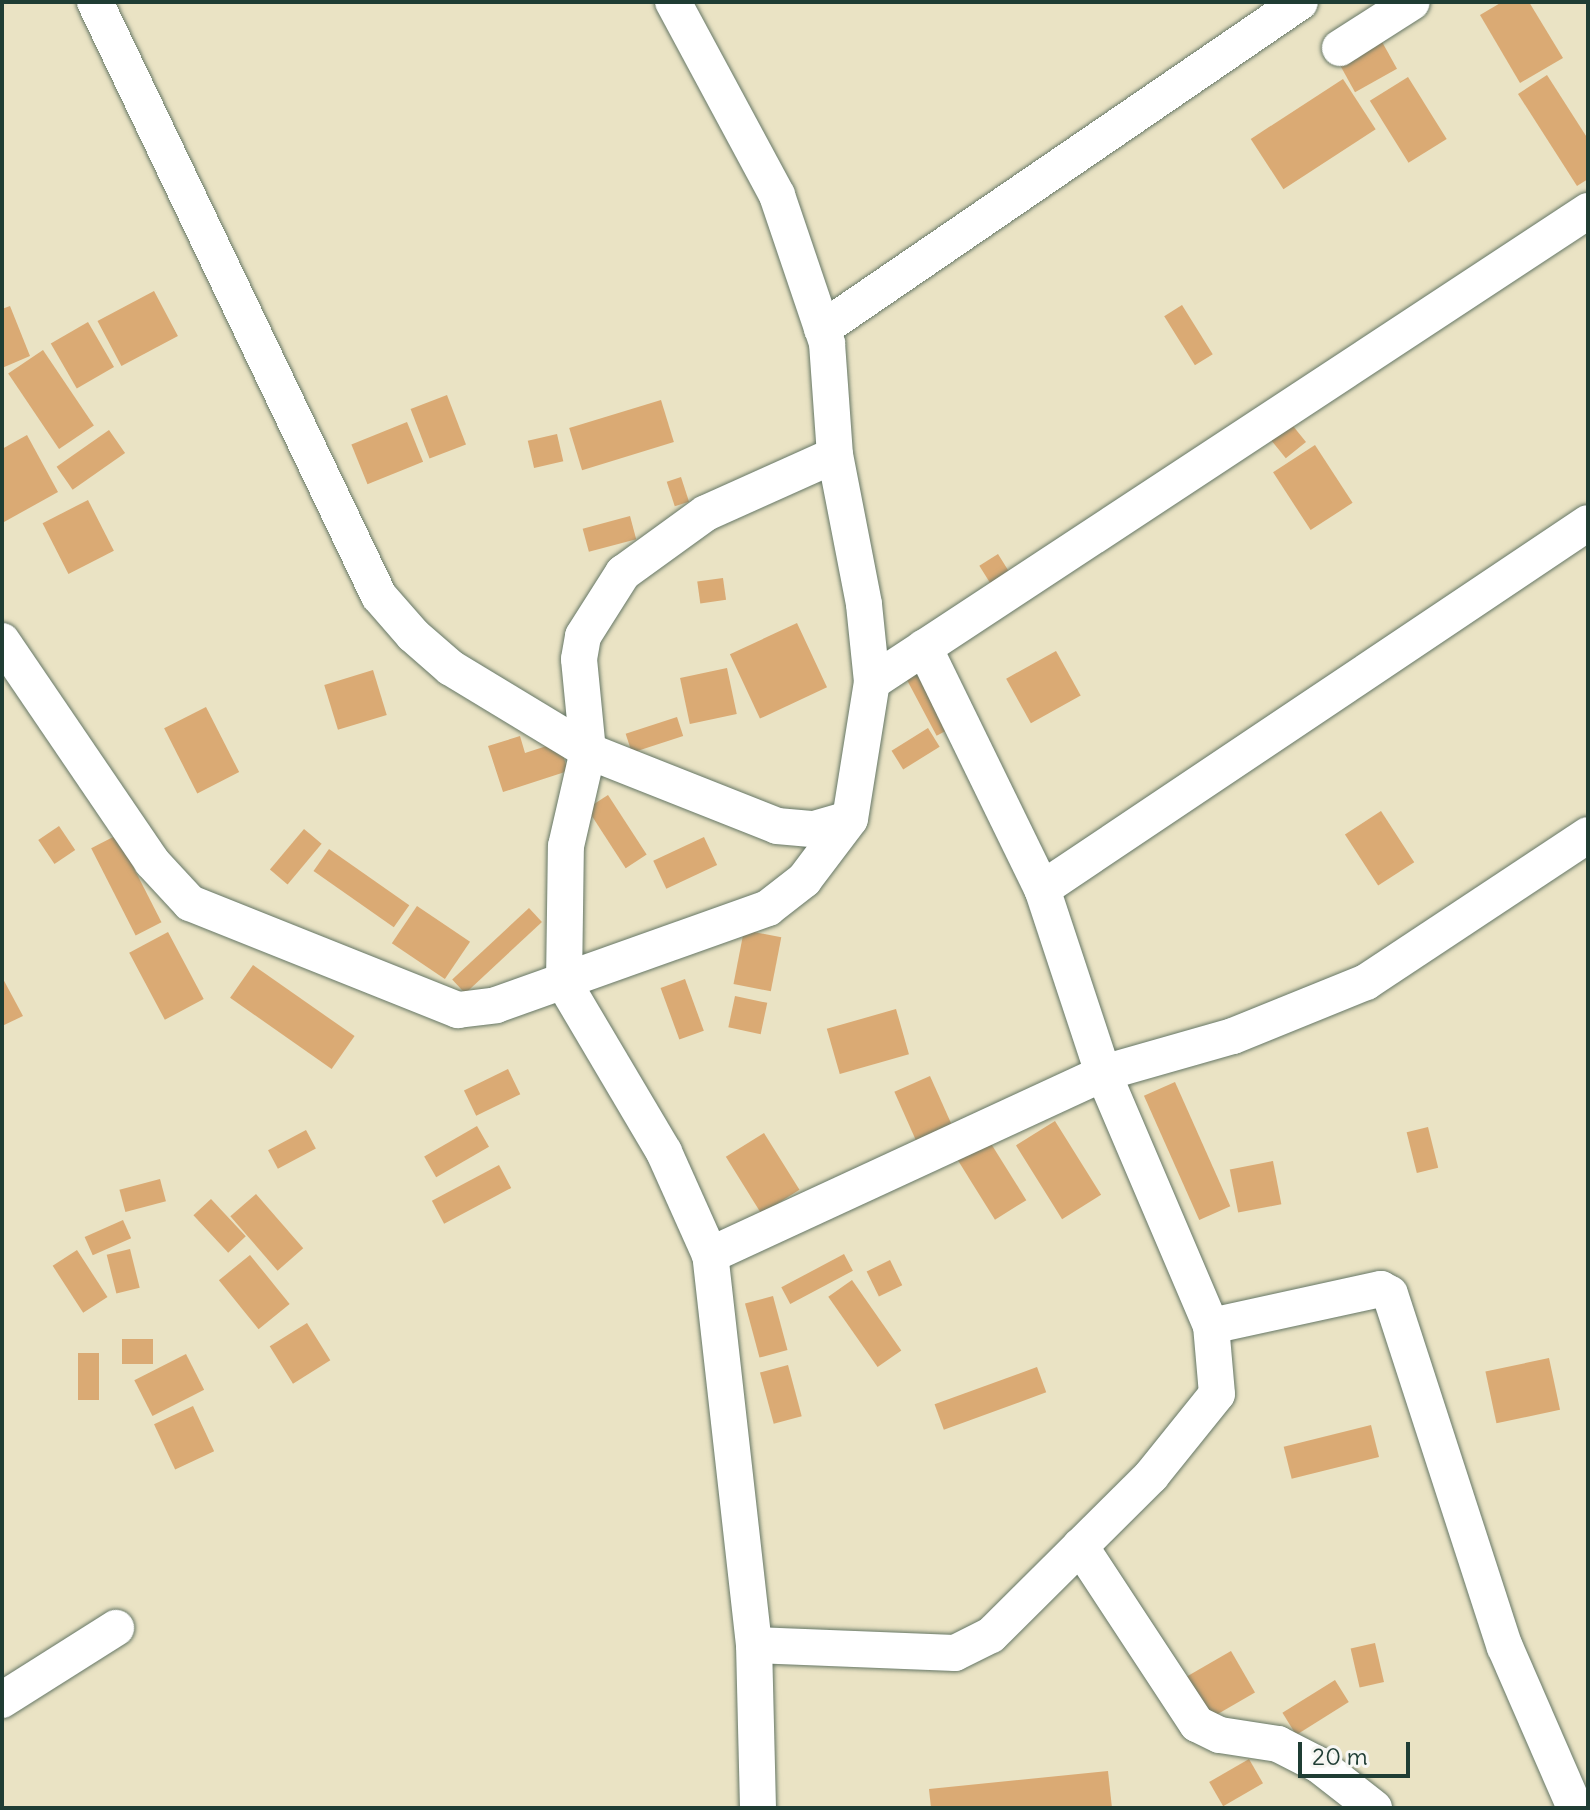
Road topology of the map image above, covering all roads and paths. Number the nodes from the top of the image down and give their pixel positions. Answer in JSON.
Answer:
{"nodes":[{"id":1,"x":95,"y":2,"type":"edge"},
{"id":2,"x":673,"y":2,"type":"edge"},
{"id":3,"x":1300,"y":2,"type":"edge"},
{"id":4,"x":1412,"y":2,"type":"edge"},
{"id":5,"x":1340,"y":48,"type":"dead end"},
{"id":6,"x":1588,"y":211,"type":"edge"},
{"id":7,"x":822,"y":329,"type":"junction"},
{"id":8,"x":835,"y":455,"type":"junction"},
{"id":9,"x":1588,"y":523,"type":"edge"},
{"id":10,"x":2,"y":641,"type":"edge"},
{"id":11,"x":924,"y":647,"type":"junction"},
{"id":12,"x":872,"y":682,"type":"junction"},
{"id":13,"x":588,"y":751,"type":"junction"},
{"id":14,"x":850,"y":819,"type":"junction"},
{"id":15,"x":1588,"y":835,"type":"edge"},
{"id":16,"x":1042,"y":889,"type":"junction"},
{"id":17,"x":564,"y":983,"type":"junction"},
{"id":18,"x":1103,"y":1073,"type":"junction"},
{"id":19,"x":710,"y":1255,"type":"junction"},
{"id":20,"x":1211,"y":1326,"type":"junction"},
{"id":21,"x":1080,"y":1546,"type":"junction"},
{"id":22,"x":116,"y":1628,"type":"dead end"},
{"id":23,"x":754,"y":1645,"type":"junction"},
{"id":24,"x":2,"y":1700,"type":"edge"},
{"id":25,"x":758,"y":1808,"type":"edge"},
{"id":26,"x":1374,"y":1808,"type":"edge"},
{"id":27,"x":1575,"y":1808,"type":"edge"}],
"edges":[{"from":1,"to":13,"type":"street"},
{"from":2,"to":7,"type":"street"},
{"from":3,"to":7,"type":"street"},
{"from":4,"to":5,"type":"street"},
{"from":6,"to":11,"type":"street"},
{"from":7,"to":8,"type":"street"},
{"from":8,"to":12,"type":"street"},
{"from":8,"to":13,"type":"street"},
{"from":9,"to":16,"type":"street"},
{"from":10,"to":17,"type":"street"},
{"from":11,"to":12,"type":"street"},
{"from":11,"to":16,"type":"street"},
{"from":12,"to":14,"type":"street"},
{"from":13,"to":14,"type":"street"},
{"from":13,"to":17,"type":"street"},
{"from":14,"to":17,"type":"street"},
{"from":15,"to":18,"type":"street"},
{"from":16,"to":18,"type":"street"},
{"from":17,"to":19,"type":"street"},
{"from":18,"to":19,"type":"street"},
{"from":18,"to":20,"type":"street"},
{"from":19,"to":23,"type":"street"},
{"from":20,"to":21,"type":"street"},
{"from":20,"to":27,"type":"street"},
{"from":21,"to":23,"type":"street"},
{"from":21,"to":26,"type":"street"},
{"from":22,"to":24,"type":"street"},
{"from":23,"to":25,"type":"street"}]}
